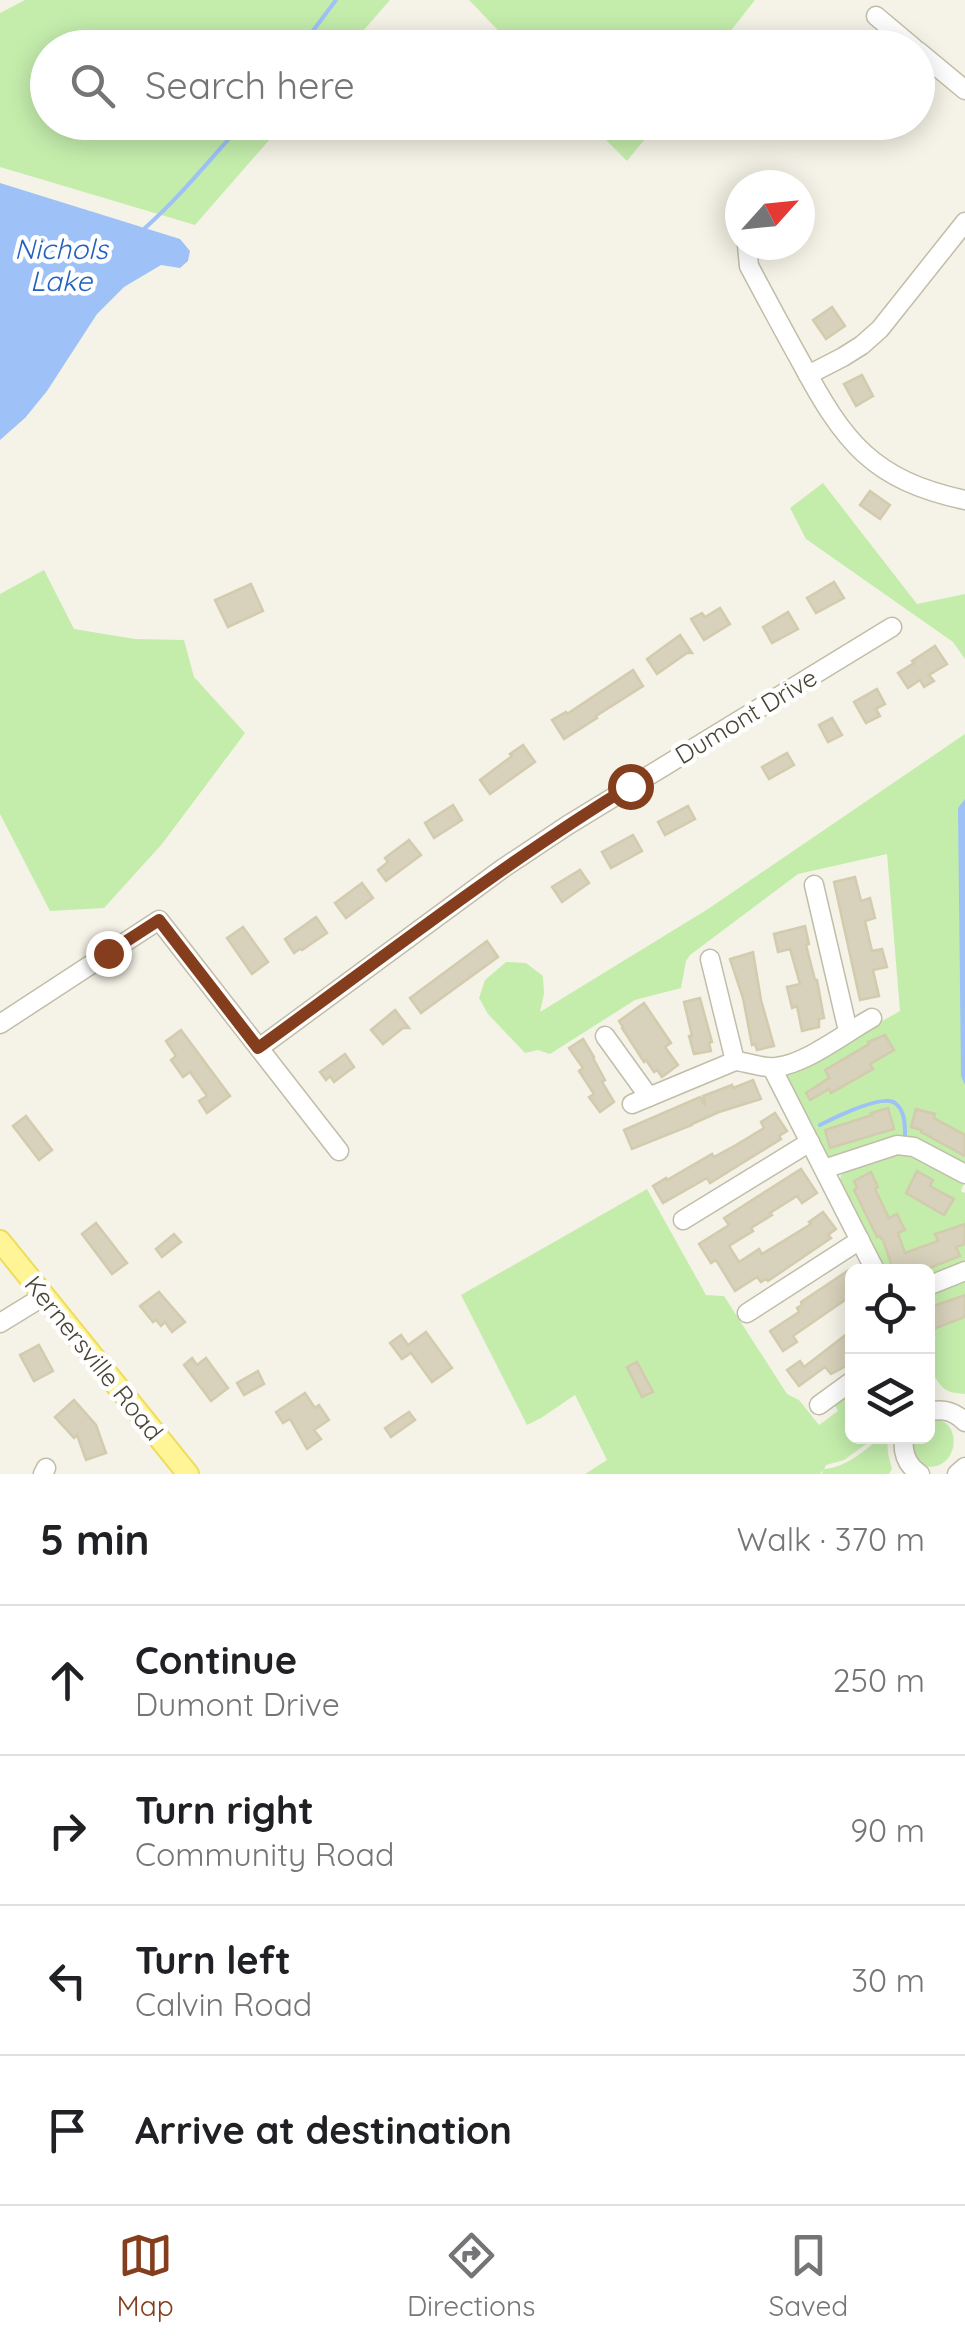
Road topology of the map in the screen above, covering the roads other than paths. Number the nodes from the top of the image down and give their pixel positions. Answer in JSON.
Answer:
{"nodes":[{"id":1,"x":876,"y":16,"type":"dead end"},
{"id":2,"x":893,"y":30,"type":"edge"},
{"id":3,"x":935,"y":65,"type":"edge"},
{"id":4,"x":965,"y":90,"type":"edge"},
{"id":5,"x":965,"y":222,"type":"edge"},
{"id":6,"x":748,"y":260,"type":"edge"},
{"id":7,"x":808,"y":375,"type":"junction"},
{"id":8,"x":965,"y":500,"type":"edge"},
{"id":9,"x":892,"y":626,"type":"dead end"},
{"id":10,"x":814,"y":885,"type":"dead end"},
{"id":11,"x":710,"y":959,"type":"dead end"},
{"id":12,"x":872,"y":1018,"type":"dead end"},
{"id":13,"x":0,"y":1024,"type":"edge"},
{"id":14,"x":848,"y":1031,"type":"junction"},
{"id":15,"x":606,"y":1036,"type":"dead end"},
{"id":16,"x":258,"y":1048,"type":"junction"},
{"id":17,"x":735,"y":1062,"type":"junction"},
{"id":18,"x":772,"y":1068,"type":"junction"},
{"id":19,"x":810,"y":1142,"type":"junction"},
{"id":20,"x":339,"y":1151,"type":"dead end"},
{"id":21,"x":824,"y":1169,"type":"junction"},
{"id":22,"x":965,"y":1174,"type":"edge"},
{"id":23,"x":683,"y":1220,"type":"dead end"},
{"id":24,"x":860,"y":1240,"type":"junction"},
{"id":25,"x":0,"y":1241,"type":"edge"},
{"id":26,"x":872,"y":1264,"type":"edge"},
{"id":27,"x":965,"y":1271,"type":"edge"},
{"id":28,"x":935,"y":1283,"type":"edge"},
{"id":29,"x":44,"y":1296,"type":"junction"},
{"id":30,"x":747,"y":1312,"type":"dead end"},
{"id":31,"x":0,"y":1323,"type":"edge"},
{"id":32,"x":845,"y":1386,"type":"edge"},
{"id":33,"x":819,"y":1404,"type":"dead end"},
{"id":34,"x":935,"y":1410,"type":"edge"},
{"id":35,"x":965,"y":1422,"type":"edge"},
{"id":36,"x":904,"y":1444,"type":"edge"},
{"id":37,"x":965,"y":1467,"type":"edge"},
{"id":38,"x":915,"y":1473,"type":"edge"},
{"id":39,"x":188,"y":1474,"type":"edge"},
{"id":40,"x":958,"y":1474,"type":"edge"}],
"edges":[{"from":1,"to":2,"type":"street"},
{"from":3,"to":4,"type":"street"},
{"from":5,"to":7,"type":"street"},
{"from":6,"to":7,"type":"street"},
{"from":7,"to":8,"type":"street"},
{"from":9,"to":16,"type":"street","name":"Dumont Drive"},
{"from":10,"to":14,"type":"street"},
{"from":11,"to":17,"type":"street"},
{"from":12,"to":14,"type":"street"},
{"from":13,"to":16,"type":"street"},
{"from":14,"to":18,"type":"street"},
{"from":15,"to":17,"type":"street"},
{"from":16,"to":20,"type":"street"},
{"from":17,"to":18,"type":"street"},
{"from":18,"to":19,"type":"street"},
{"from":19,"to":21,"type":"street"},
{"from":19,"to":23,"type":"street"},
{"from":21,"to":22,"type":"street"},
{"from":21,"to":24,"type":"street"},
{"from":24,"to":26,"type":"street"},
{"from":24,"to":30,"type":"street"},
{"from":25,"to":29,"type":"main road","name":"Kernersville Road"},
{"from":27,"to":28,"type":"street"},
{"from":29,"to":31,"type":"street"},
{"from":29,"to":39,"type":"main road","name":"Kernersville Road"},
{"from":32,"to":33,"type":"street"},
{"from":34,"to":35,"type":"street"},
{"from":36,"to":38,"type":"street"},
{"from":37,"to":40,"type":"street"}]}
